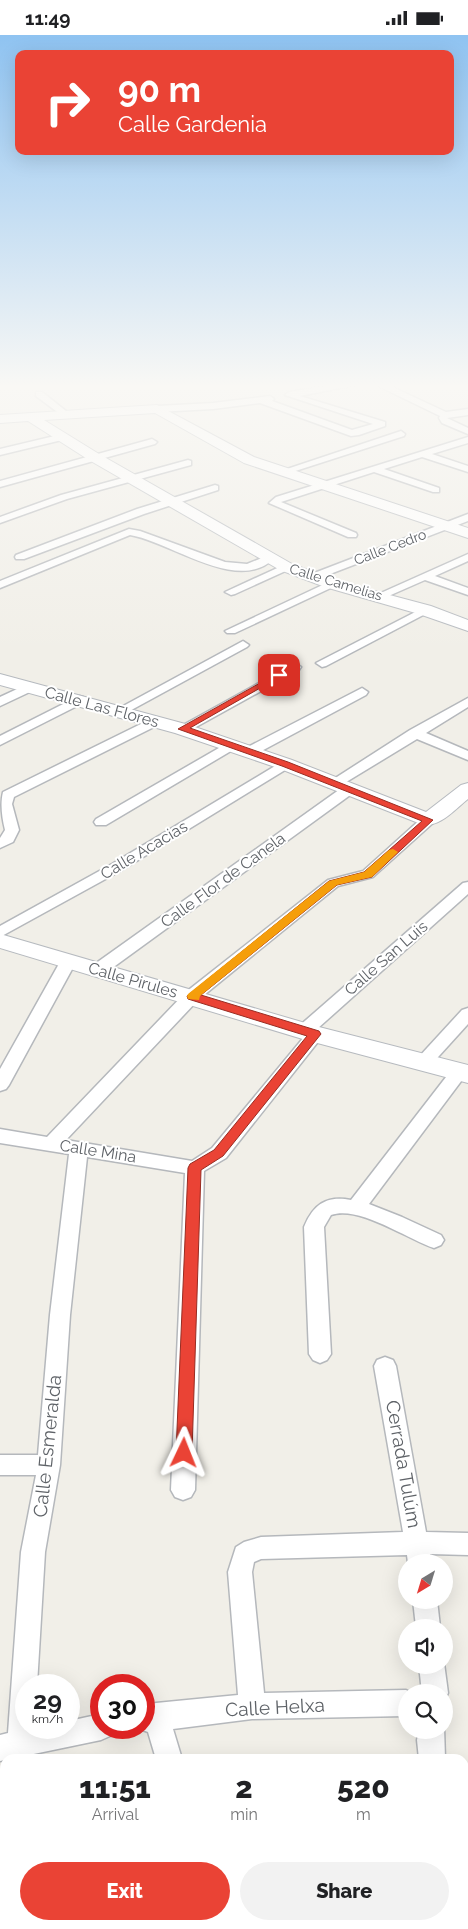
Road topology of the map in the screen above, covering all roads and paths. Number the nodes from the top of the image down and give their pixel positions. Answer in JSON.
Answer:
{"nodes":[{"id":1,"x":37,"y":473,"type":"edge"},
{"id":2,"x":123,"y":473,"type":"edge"},
{"id":3,"x":149,"y":473,"type":"edge"},
{"id":4,"x":287,"y":473,"type":"edge"},
{"id":5,"x":360,"y":473,"type":"edge"},
{"id":6,"x":387,"y":473,"type":"edge"},
{"id":7,"x":131,"y":478,"type":"junction"},
{"id":8,"x":0,"y":484,"type":"edge"},
{"id":9,"x":322,"y":485,"type":"junction"},
{"id":10,"x":215,"y":488,"type":"dead end"},
{"id":11,"x":436,"y":490,"type":"dead end"},
{"id":12,"x":170,"y":501,"type":"junction"},
{"id":13,"x":468,"y":517,"type":"edge"},
{"id":14,"x":0,"y":520,"type":"edge"},
{"id":15,"x":444,"y":526,"type":"junction"},
{"id":16,"x":468,"y":533,"type":"edge"},
{"id":17,"x":352,"y":535,"type":"dead end"},
{"id":18,"x":20,"y":557,"type":"dead end"},
{"id":19,"x":269,"y":558,"type":"junction"},
{"id":20,"x":467,"y":558,"type":"edge"},
{"id":21,"x":286,"y":567,"type":"junction"},
{"id":22,"x":425,"y":576,"type":"junction"},
{"id":23,"x":313,"y":577,"type":"junction"},
{"id":24,"x":331,"y":584,"type":"junction"},
{"id":25,"x":0,"y":585,"type":"edge"},
{"id":26,"x":231,"y":592,"type":"dead end"},
{"id":27,"x":468,"y":592,"type":"edge"},
{"id":28,"x":380,"y":596,"type":"junction"},
{"id":29,"x":425,"y":610,"type":"junction"},
{"id":30,"x":468,"y":626,"type":"edge"},
{"id":31,"x":231,"y":631,"type":"dead end"},
{"id":32,"x":243,"y":645,"type":"dead end"},
{"id":33,"x":322,"y":663,"type":"dead end"},
{"id":34,"x":295,"y":667,"type":"dead end"},
{"id":35,"x":0,"y":679,"type":"edge"},
{"id":36,"x":30,"y":687,"type":"junction"},
{"id":37,"x":362,"y":692,"type":"dead end"},
{"id":38,"x":79,"y":701,"type":"junction"},
{"id":39,"x":0,"y":702,"type":"edge"},
{"id":40,"x":467,"y":704,"type":"edge"},
{"id":41,"x":120,"y":711,"type":"junction"},
{"id":42,"x":153,"y":722,"type":"junction"},
{"id":43,"x":182,"y":729,"type":"junction"},
{"id":44,"x":415,"y":733,"type":"junction"},
{"id":45,"x":0,"y":741,"type":"edge"},
{"id":46,"x":231,"y":745,"type":"junction"},
{"id":47,"x":249,"y":752,"type":"junction"},
{"id":48,"x":468,"y":756,"type":"edge"},
{"id":49,"x":285,"y":764,"type":"junction"},
{"id":50,"x":340,"y":787,"type":"junction"},
{"id":51,"x":468,"y":789,"type":"edge"},
{"id":52,"x":428,"y":820,"type":"junction"},
{"id":53,"x":101,"y":822,"type":"dead end"},
{"id":54,"x":0,"y":844,"type":"edge"},
{"id":55,"x":468,"y":886,"type":"edge"},
{"id":56,"x":0,"y":932,"type":"edge"},
{"id":57,"x":0,"y":941,"type":"edge"},
{"id":58,"x":68,"y":962,"type":"junction"},
{"id":59,"x":98,"y":970,"type":"junction"},
{"id":60,"x":192,"y":996,"type":"junction"},
{"id":61,"x":468,"y":1014,"type":"edge"},
{"id":62,"x":309,"y":1032,"type":"junction"},
{"id":63,"x":423,"y":1063,"type":"junction"},
{"id":64,"x":463,"y":1073,"type":"edge"},
{"id":65,"x":0,"y":1085,"type":"edge"},
{"id":66,"x":0,"y":1136,"type":"edge"},
{"id":67,"x":51,"y":1143,"type":"junction"},
{"id":68,"x":79,"y":1148,"type":"junction"},
{"id":69,"x":195,"y":1168,"type":"junction"},
{"id":70,"x":356,"y":1207,"type":"junction"},
{"id":71,"x":434,"y":1240,"type":"dead end"},
{"id":72,"x":320,"y":1354,"type":"dead end"},
{"id":73,"x":385,"y":1366,"type":"dead end"},
{"id":74,"x":0,"y":1465,"type":"edge"},
{"id":75,"x":49,"y":1465,"type":"junction"},
{"id":76,"x":183,"y":1491,"type":"dead end"},
{"id":77,"x":468,"y":1544,"type":"edge"},
{"id":78,"x":419,"y":1553,"type":"edge"},
{"id":79,"x":398,"y":1703,"type":"edge"},
{"id":80,"x":252,"y":1706,"type":"junction"},
{"id":81,"x":155,"y":1717,"type":"edge"},
{"id":82,"x":90,"y":1729,"type":"edge"},
{"id":83,"x":155,"y":1729,"type":"edge"},
{"id":84,"x":430,"y":1739,"type":"edge"},
{"id":85,"x":10,"y":1746,"type":"edge"},
{"id":86,"x":167,"y":1754,"type":"edge"},
{"id":87,"x":431,"y":1754,"type":"edge"}],
"edges":[{"from":1,"to":8,"type":"street"},
{"from":2,"to":7,"type":"street","name":"Calle Camelias"},
{"from":3,"to":7,"type":"street"},
{"from":4,"to":9,"type":"street"},
{"from":5,"to":9,"type":"street"},
{"from":6,"to":11,"type":"street"},
{"from":7,"to":12,"type":"street","name":"Calle Camelias"},
{"from":7,"to":14,"type":"street"},
{"from":9,"to":15,"type":"street"},
{"from":9,"to":17,"type":"street"},
{"from":10,"to":12,"type":"street"},
{"from":12,"to":18,"type":"street"},
{"from":12,"to":19,"type":"street","name":"Calle Camelias"},
{"from":13,"to":15,"type":"street","name":"Calle Cedro"},
{"from":15,"to":16,"type":"street"},
{"from":15,"to":23,"type":"street","name":"Calle Cedro"},
{"from":19,"to":21,"type":"street","name":"Calle Camelias"},
{"from":19,"to":25,"type":"street"},
{"from":20,"to":22,"type":"street"},
{"from":21,"to":23,"type":"street","name":"Calle Camelias"},
{"from":21,"to":26,"type":"street"},
{"from":22,"to":27,"type":"street"},
{"from":22,"to":28,"type":"street"},
{"from":23,"to":24,"type":"street","name":"Calle Camelias"},
{"from":24,"to":28,"type":"street","name":"Calle Camelias"},
{"from":24,"to":31,"type":"street"},
{"from":28,"to":29,"type":"street","name":"Calle Camelias"},
{"from":29,"to":30,"type":"street","name":"Calle Camelias"},
{"from":29,"to":33,"type":"street"},
{"from":32,"to":41,"type":"street"},
{"from":34,"to":43,"type":"street"},
{"from":35,"to":36,"type":"street","name":"Calle Las Flores"},
{"from":36,"to":38,"type":"street","name":"Calle Las Flores"},
{"from":36,"to":39,"type":"street"},
{"from":37,"to":47,"type":"street"},
{"from":38,"to":41,"type":"street","name":"Calle Las Flores"},
{"from":38,"to":45,"type":"street"},
{"from":40,"to":44,"type":"street","name":"Calle Flor de Canela"},
{"from":41,"to":42,"type":"street","name":"Calle Las Flores"},
{"from":42,"to":43,"type":"street","name":"Calle Las Flores"},
{"from":42,"to":54,"type":"street"},
{"from":43,"to":46,"type":"street","name":"Calle Las Flores"},
{"from":44,"to":48,"type":"street"},
{"from":44,"to":50,"type":"street","name":"Calle Flor de Canela"},
{"from":46,"to":47,"type":"street","name":"Calle Las Flores"},
{"from":46,"to":53,"type":"street"},
{"from":47,"to":49,"type":"street","name":"Calle Las Flores"},
{"from":49,"to":50,"type":"street","name":"Calle Las Flores"},
{"from":49,"to":56,"type":"street","name":"Calle Acacias"},
{"from":50,"to":52,"type":"street","name":"Calle Las Flores"},
{"from":50,"to":59,"type":"street","name":"Calle Flor de Canela"},
{"from":51,"to":52,"type":"street"},
{"from":52,"to":60,"type":"street"},
{"from":55,"to":62,"type":"street","name":"Calle San Luis"},
{"from":57,"to":58,"type":"street","name":"Calle Pirules"},
{"from":58,"to":59,"type":"street","name":"Calle Pirules"},
{"from":58,"to":65,"type":"street"},
{"from":59,"to":60,"type":"street","name":"Calle Pirules"},
{"from":60,"to":62,"type":"street","name":"Calle Pirules"},
{"from":60,"to":67,"type":"street"},
{"from":61,"to":63,"type":"street"},
{"from":62,"to":63,"type":"street","name":"Calle Pirules"},
{"from":62,"to":69,"type":"street","name":"Calle San Luis"},
{"from":63,"to":64,"type":"street","name":"Calle Pirules"},
{"from":64,"to":70,"type":"street"},
{"from":66,"to":67,"type":"street","name":"Calle Mina"},
{"from":67,"to":68,"type":"street","name":"Calle Mina"},
{"from":68,"to":69,"type":"street","name":"Calle Mina"},
{"from":68,"to":75,"type":"street","name":"Calle Esmeralda"},
{"from":69,"to":76,"type":"street"},
{"from":70,"to":71,"type":"street"},
{"from":70,"to":72,"type":"street"},
{"from":73,"to":78,"type":"street","name":"Cerrada Tulúm"},
{"from":74,"to":75,"type":"street"},
{"from":75,"to":85,"type":"street","name":"Calle Esmeralda"},
{"from":77,"to":78,"type":"street"},
{"from":78,"to":80,"type":"street"},
{"from":79,"to":80,"type":"street","name":"Calle Helxa"},
{"from":80,"to":81,"type":"street","name":"Calle Helxa"},
{"from":82,"to":85,"type":"street"},
{"from":83,"to":86,"type":"street"},
{"from":84,"to":87,"type":"street"}]}
